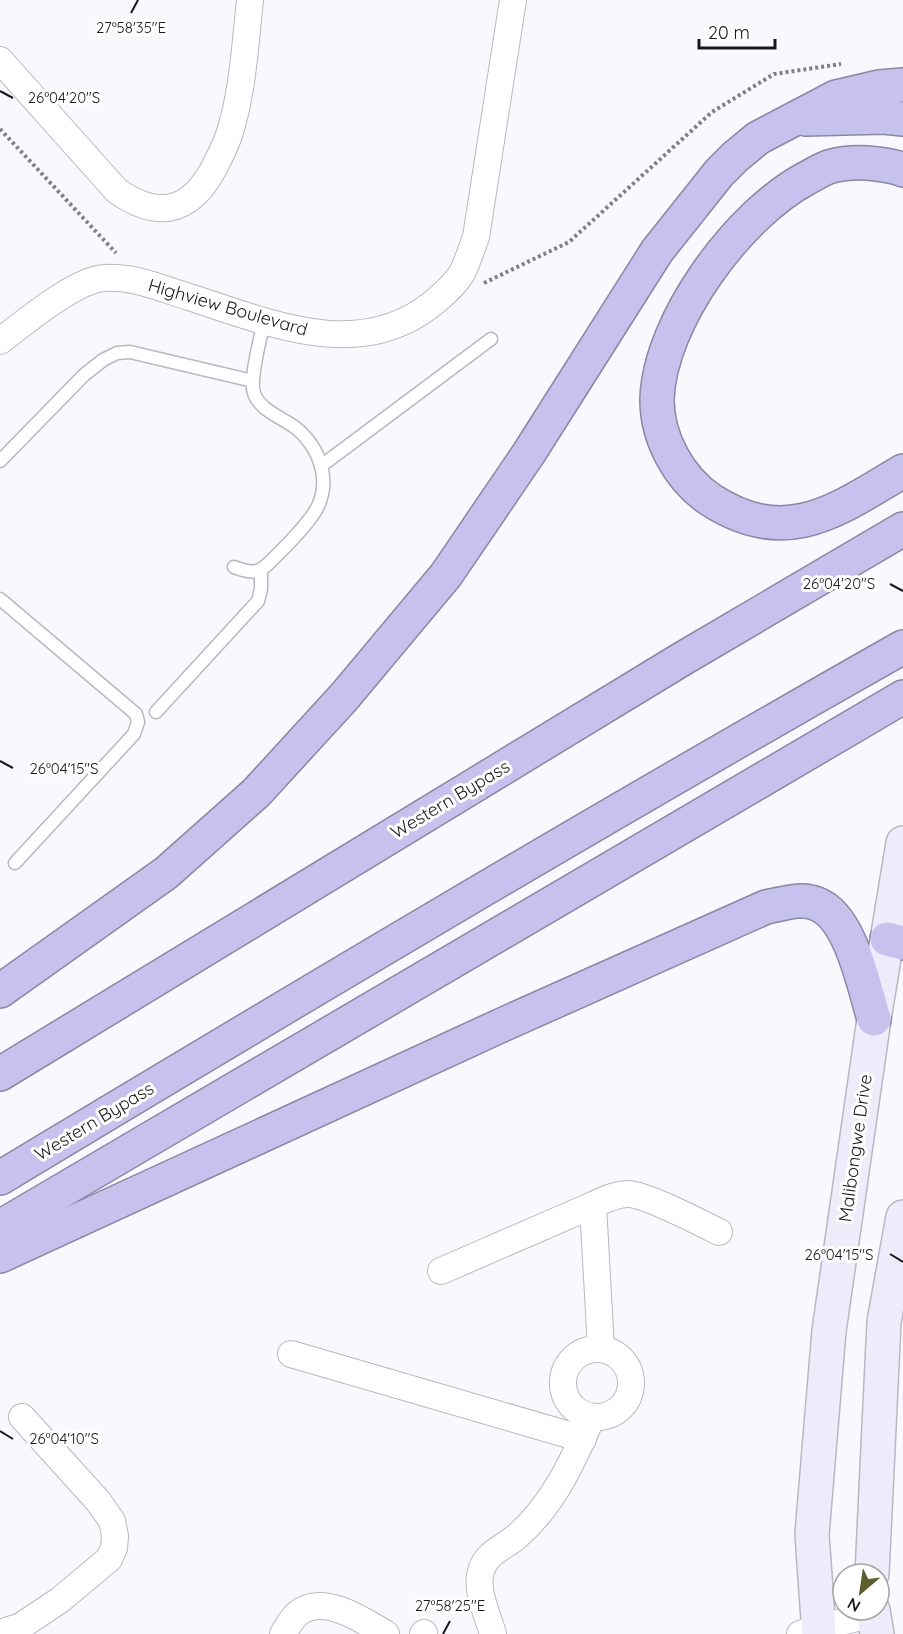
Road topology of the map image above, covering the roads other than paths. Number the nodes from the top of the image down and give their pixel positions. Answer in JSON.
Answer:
{"nodes":[{"id":1,"x":250,"y":0,"type":"edge"},
{"id":2,"x":513,"y":0,"type":"edge"},
{"id":3,"x":0,"y":60,"type":"edge"},
{"id":4,"x":903,"y":84,"type":"edge"},
{"id":5,"x":796,"y":119,"type":"junction"},
{"id":6,"x":903,"y":119,"type":"edge"},
{"id":7,"x":903,"y":170,"type":"edge"},
{"id":8,"x":264,"y":321,"type":"junction"},
{"id":9,"x":491,"y":339,"type":"dead end"},
{"id":10,"x":0,"y":340,"type":"edge"},
{"id":11,"x":253,"y":381,"type":"junction"},
{"id":12,"x":0,"y":461,"type":"edge"},
{"id":13,"x":321,"y":466,"type":"junction"},
{"id":14,"x":903,"y":471,"type":"edge"},
{"id":15,"x":903,"y":529,"type":"edge"},
{"id":16,"x":234,"y":567,"type":"dead end"},
{"id":17,"x":261,"y":571,"type":"junction"},
{"id":18,"x":0,"y":599,"type":"edge"},
{"id":19,"x":903,"y":647,"type":"edge"},
{"id":20,"x":903,"y":697,"type":"edge"},
{"id":21,"x":156,"y":712,"type":"dead end"},
{"id":22,"x":903,"y":843,"type":"edge"},
{"id":23,"x":15,"y":863,"type":"dead end"},
{"id":24,"x":895,"y":941,"type":"edge"},
{"id":25,"x":0,"y":991,"type":"edge"},
{"id":26,"x":874,"y":1018,"type":"junction"},
{"id":27,"x":0,"y":1074,"type":"edge"},
{"id":28,"x":0,"y":1178,"type":"edge"},
{"id":29,"x":593,"y":1205,"type":"junction"},
{"id":30,"x":903,"y":1217,"type":"edge"},
{"id":31,"x":0,"y":1227,"type":"edge"},
{"id":32,"x":719,"y":1232,"type":"dead end"},
{"id":33,"x":0,"y":1256,"type":"edge"},
{"id":34,"x":441,"y":1271,"type":"dead end"},
{"id":35,"x":601,"y":1349,"type":"junction"},
{"id":36,"x":291,"y":1354,"type":"dead end"},
{"id":37,"x":22,"y":1417,"type":"dead end"},
{"id":38,"x":588,"y":1428,"type":"junction"},
{"id":39,"x":873,"y":1562,"type":"edge"},
{"id":40,"x":860,"y":1622,"type":"edge"},
{"id":41,"x":812,"y":1632,"type":"edge"},
{"id":42,"x":0,"y":1633,"type":"edge"},
{"id":43,"x":283,"y":1634,"type":"edge"},
{"id":44,"x":386,"y":1634,"type":"edge"},
{"id":45,"x":493,"y":1634,"type":"edge"}],
"edges":[{"from":1,"to":3,"type":"street"},
{"from":2,"to":8,"type":"street","name":"Highview Boulevard"},
{"from":4,"to":5,"type":"highway"},
{"from":5,"to":6,"type":"highway"},
{"from":5,"to":25,"type":"highway"},
{"from":7,"to":14,"type":"highway"},
{"from":8,"to":10,"type":"street","name":"Highview Boulevard"},
{"from":8,"to":11,"type":"lane"},
{"from":9,"to":13,"type":"lane"},
{"from":11,"to":12,"type":"lane"},
{"from":11,"to":13,"type":"lane"},
{"from":13,"to":17,"type":"lane"},
{"from":15,"to":27,"type":"highway","name":"Western Bypass"},
{"from":16,"to":17,"type":"lane"},
{"from":17,"to":21,"type":"lane"},
{"from":18,"to":23,"type":"lane"},
{"from":19,"to":28,"type":"highway","name":"Western Bypass"},
{"from":20,"to":31,"type":"highway"},
{"from":22,"to":24,"type":"main road","name":"Malibongwe Drive"},
{"from":24,"to":26,"type":"main road","name":"Malibongwe Drive"},
{"from":26,"to":33,"type":"highway"},
{"from":26,"to":41,"type":"main road","name":"Malibongwe Drive"},
{"from":29,"to":32,"type":"street"},
{"from":29,"to":34,"type":"street"},
{"from":29,"to":35,"type":"street"},
{"from":30,"to":39,"type":"main road"},
{"from":35,"to":38,"type":"street"},
{"from":35,"to":38,"type":"street"},
{"from":36,"to":38,"type":"street"},
{"from":37,"to":42,"type":"street"},
{"from":38,"to":45,"type":"street"},
{"from":40,"to":41,"type":"street"},
{"from":43,"to":44,"type":"street"}]}
